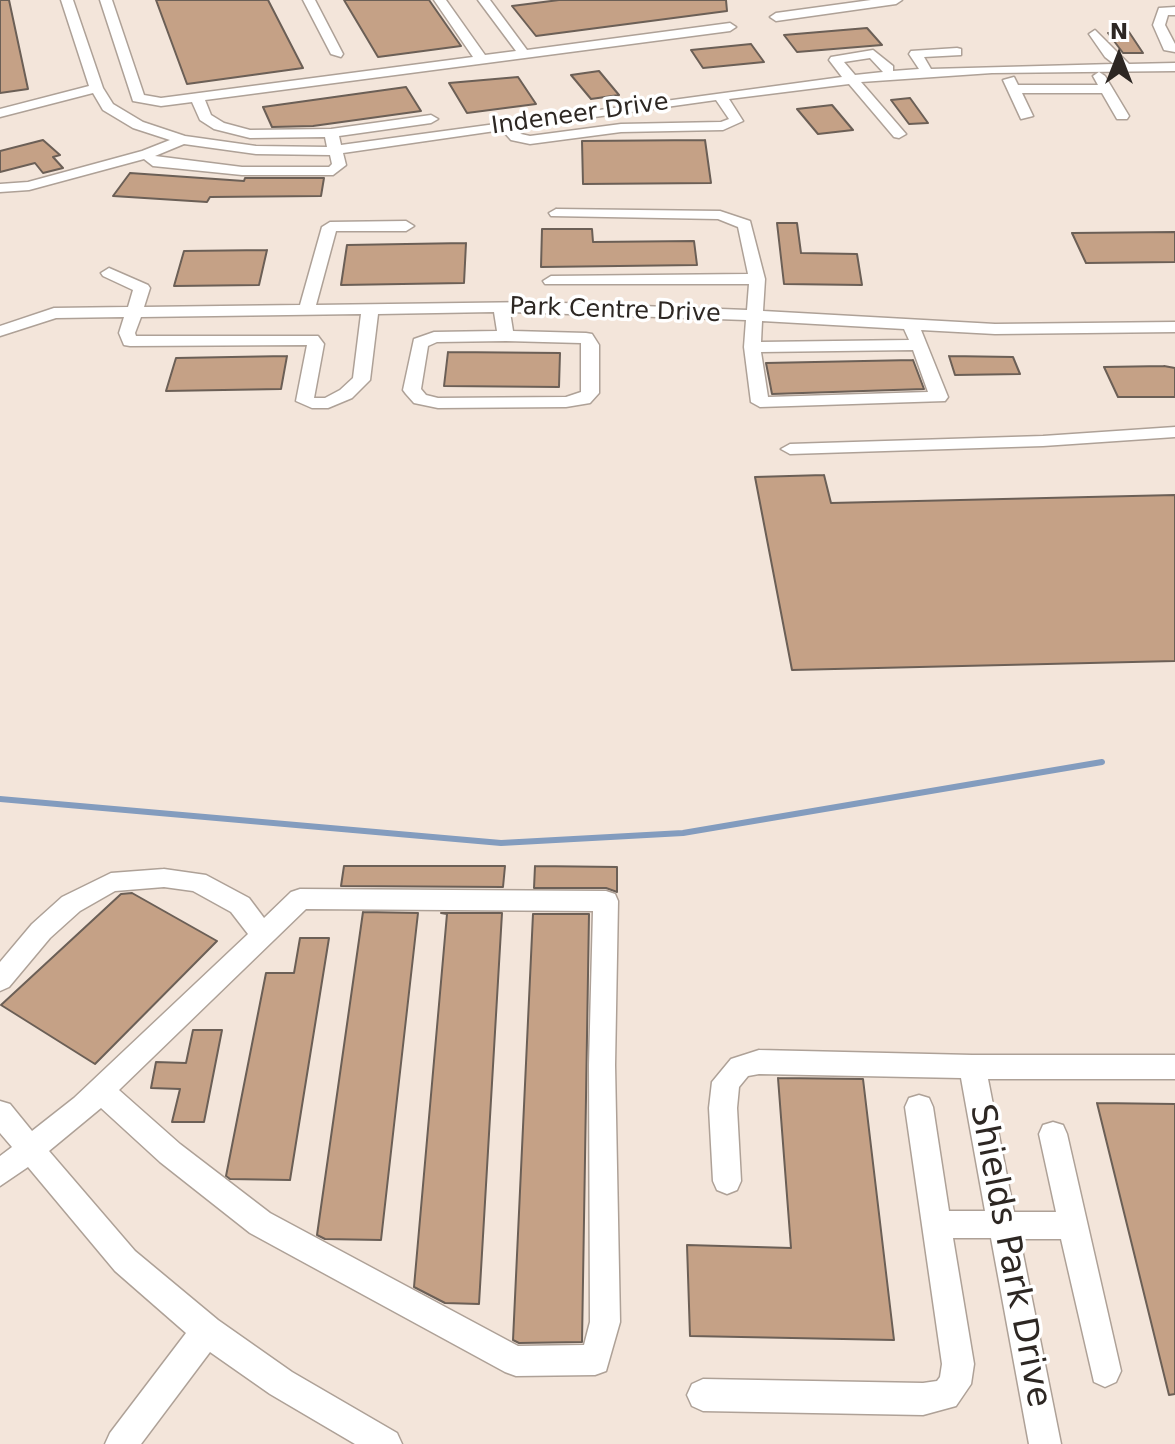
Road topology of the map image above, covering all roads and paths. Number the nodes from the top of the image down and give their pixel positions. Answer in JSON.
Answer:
{"nodes":[{"id":1,"x":309,"y":0,"type":"edge"},
{"id":2,"x":440,"y":0,"type":"edge"},
{"id":3,"x":896,"y":0,"type":"edge"},
{"id":4,"x":489,"y":1,"type":"edge"},
{"id":5,"x":90,"y":8,"type":"edge"},
{"id":6,"x":1175,"y":11,"type":"edge"},
{"id":7,"x":776,"y":17,"type":"dead end"},
{"id":8,"x":730,"y":27,"type":"dead end"},
{"id":9,"x":1095,"y":34,"type":"dead end"},
{"id":10,"x":1175,"y":48,"type":"edge"},
{"id":11,"x":957,"y":52,"type":"dead end"},
{"id":12,"x":337,"y":54,"type":"dead end"},
{"id":13,"x":524,"y":54,"type":"junction"},
{"id":14,"x":482,"y":60,"type":"junction"},
{"id":15,"x":1175,"y":67,"type":"edge"},
{"id":16,"x":1095,"y":68,"type":"junction"},
{"id":17,"x":1127,"y":68,"type":"junction"},
{"id":18,"x":888,"y":69,"type":"dead end"},
{"id":19,"x":1004,"y":69,"type":"junction"},
{"id":20,"x":927,"y":72,"type":"junction"},
{"id":21,"x":852,"y":80,"type":"junction"},
{"id":22,"x":96,"y":88,"type":"junction"},
{"id":23,"x":1014,"y":89,"type":"junction"},
{"id":24,"x":1105,"y":89,"type":"junction"},
{"id":25,"x":720,"y":96,"type":"junction"},
{"id":26,"x":197,"y":97,"type":"junction"},
{"id":27,"x":0,"y":113,"type":"edge"},
{"id":28,"x":1026,"y":116,"type":"dead end"},
{"id":29,"x":1122,"y":116,"type":"dead end"},
{"id":30,"x":431,"y":119,"type":"dead end"},
{"id":31,"x":506,"y":126,"type":"junction"},
{"id":32,"x":331,"y":133,"type":"junction"},
{"id":33,"x":899,"y":134,"type":"dead end"},
{"id":34,"x":183,"y":140,"type":"junction"},
{"id":35,"x":336,"y":150,"type":"junction"},
{"id":36,"x":147,"y":154,"type":"junction"},
{"id":37,"x":0,"y":188,"type":"edge"},
{"id":38,"x":556,"y":213,"type":"dead end"},
{"id":39,"x":406,"y":226,"type":"dead end"},
{"id":40,"x":109,"y":273,"type":"dead end"},
{"id":41,"x":757,"y":279,"type":"junction"},
{"id":42,"x":551,"y":281,"type":"dead end"},
{"id":43,"x":501,"y":307,"type":"junction"},
{"id":44,"x":370,"y":309,"type":"junction"},
{"id":45,"x":307,"y":310,"type":"junction"},
{"id":46,"x":135,"y":312,"type":"junction"},
{"id":47,"x":752,"y":316,"type":"junction"},
{"id":48,"x":910,"y":324,"type":"junction"},
{"id":49,"x":1175,"y":327,"type":"edge"},
{"id":50,"x":0,"y":331,"type":"edge"},
{"id":51,"x":506,"y":336,"type":"junction"},
{"id":52,"x":919,"y":345,"type":"junction"},
{"id":53,"x":752,"y":347,"type":"junction"},
{"id":54,"x":1175,"y":432,"type":"edge"},
{"id":55,"x":790,"y":449,"type":"dead end"},
{"id":56,"x":262,"y":934,"type":"junction"},
{"id":57,"x":0,"y":980,"type":"edge"},
{"id":58,"x":972,"y":1067,"type":"junction"},
{"id":59,"x":1175,"y":1067,"type":"edge"},
{"id":60,"x":101,"y":1091,"type":"junction"},
{"id":61,"x":919,"y":1107,"type":"dead end"},
{"id":62,"x":0,"y":1113,"type":"edge"},
{"id":63,"x":1053,"y":1134,"type":"dead end"},
{"id":64,"x":30,"y":1148,"type":"junction"},
{"id":65,"x":0,"y":1173,"type":"edge"},
{"id":66,"x":727,"y":1181,"type":"dead end"},
{"id":67,"x":937,"y":1224,"type":"junction"},
{"id":68,"x":1002,"y":1225,"type":"junction"},
{"id":69,"x":1073,"y":1226,"type":"junction"},
{"id":70,"x":207,"y":1331,"type":"junction"},
{"id":71,"x":1105,"y":1371,"type":"dead end"},
{"id":72,"x":703,"y":1395,"type":"dead end"},
{"id":73,"x":121,"y":1444,"type":"edge"},
{"id":74,"x":386,"y":1444,"type":"edge"},
{"id":75,"x":1045,"y":1444,"type":"edge"}],
"edges":[{"from":1,"to":12,"type":"street"},
{"from":2,"to":14,"type":"street"},
{"from":3,"to":7,"type":"street"},
{"from":4,"to":13,"type":"street"},
{"from":5,"to":22,"type":"street","name":"Indeneer Drive"},
{"from":5,"to":26,"type":"street"},
{"from":6,"to":10,"type":"street"},
{"from":8,"to":13,"type":"street"},
{"from":9,"to":17,"type":"street"},
{"from":11,"to":20,"type":"street"},
{"from":13,"to":14,"type":"street"},
{"from":14,"to":26,"type":"street"},
{"from":15,"to":17,"type":"street","name":"Indeneer Drive"},
{"from":16,"to":17,"type":"street","name":"Indeneer Drive"},
{"from":16,"to":19,"type":"street","name":"Indeneer Drive"},
{"from":16,"to":24,"type":"street"},
{"from":18,"to":21,"type":"street"},
{"from":19,"to":20,"type":"street","name":"Indeneer Drive"},
{"from":19,"to":23,"type":"street"},
{"from":20,"to":21,"type":"street","name":"Indeneer Drive"},
{"from":21,"to":25,"type":"street","name":"Indeneer Drive"},
{"from":21,"to":33,"type":"street"},
{"from":22,"to":27,"type":"street"},
{"from":22,"to":34,"type":"street","name":"Indeneer Drive"},
{"from":23,"to":24,"type":"street"},
{"from":23,"to":28,"type":"street"},
{"from":24,"to":29,"type":"street"},
{"from":25,"to":31,"type":"street","name":"Indeneer Drive"},
{"from":25,"to":31,"type":"street"},
{"from":26,"to":32,"type":"street"},
{"from":30,"to":32,"type":"street"},
{"from":31,"to":35,"type":"street","name":"Indeneer Drive"},
{"from":32,"to":35,"type":"street"},
{"from":34,"to":35,"type":"street","name":"Indeneer Drive"},
{"from":34,"to":36,"type":"street"},
{"from":35,"to":36,"type":"street"},
{"from":36,"to":37,"type":"street"},
{"from":38,"to":41,"type":"street"},
{"from":39,"to":45,"type":"street"},
{"from":40,"to":46,"type":"street"},
{"from":41,"to":42,"type":"street"},
{"from":41,"to":47,"type":"street"},
{"from":43,"to":44,"type":"street","name":"Park Centre Drive"},
{"from":43,"to":47,"type":"street","name":"Park Centre Drive"},
{"from":43,"to":51,"type":"street"},
{"from":44,"to":45,"type":"street","name":"Park Centre Drive"},
{"from":44,"to":46,"type":"street"},
{"from":45,"to":46,"type":"street","name":"Park Centre Drive"},
{"from":46,"to":50,"type":"street","name":"Park Centre Drive"},
{"from":47,"to":48,"type":"street","name":"Park Centre Drive"},
{"from":47,"to":53,"type":"street"},
{"from":48,"to":49,"type":"street","name":"Park Centre Drive"},
{"from":48,"to":52,"type":"street"},
{"from":51,"to":51,"type":"street"},
{"from":52,"to":53,"type":"street"},
{"from":52,"to":53,"type":"street"},
{"from":54,"to":55,"type":"street"},
{"from":56,"to":57,"type":"street"},
{"from":56,"to":60,"type":"street"},
{"from":56,"to":60,"type":"street"},
{"from":58,"to":59,"type":"street"},
{"from":58,"to":66,"type":"street"},
{"from":58,"to":68,"type":"street","name":"Shields Park Drive"},
{"from":60,"to":64,"type":"street"},
{"from":61,"to":67,"type":"street"},
{"from":62,"to":64,"type":"street"},
{"from":63,"to":69,"type":"street"},
{"from":64,"to":65,"type":"street"},
{"from":64,"to":70,"type":"street"},
{"from":67,"to":68,"type":"street"},
{"from":67,"to":72,"type":"street"},
{"from":68,"to":69,"type":"street"},
{"from":68,"to":75,"type":"street","name":"Shields Park Drive"},
{"from":69,"to":71,"type":"street"},
{"from":70,"to":73,"type":"street"},
{"from":70,"to":74,"type":"street"}]}
